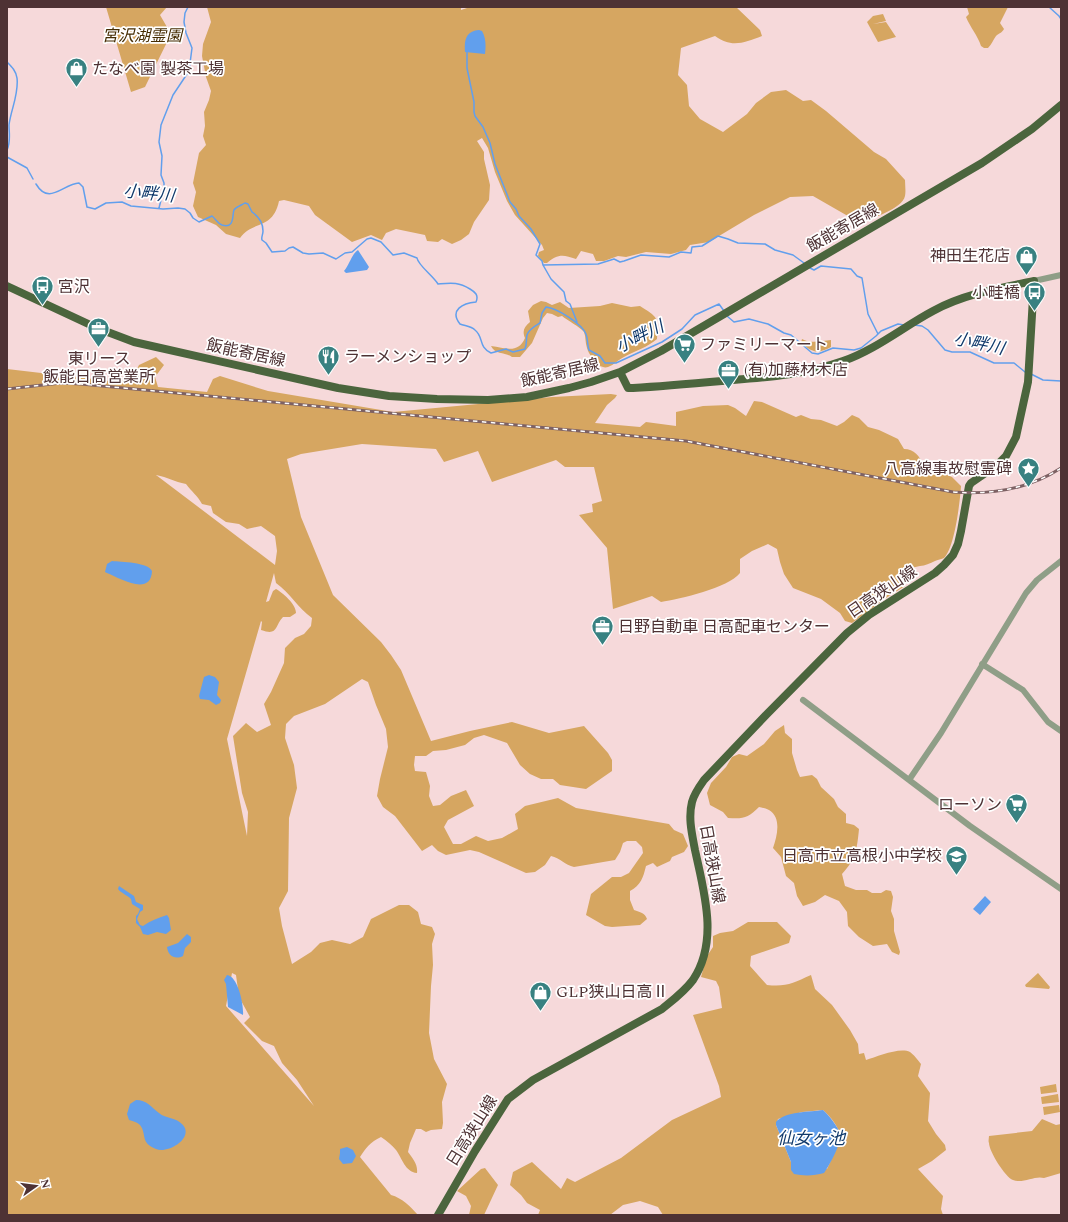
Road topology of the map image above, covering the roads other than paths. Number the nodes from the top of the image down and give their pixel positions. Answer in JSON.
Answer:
{"nodes":[{"id":1,"x":1061,"y":105,"type":"edge"},
{"id":2,"x":1061,"y":275,"type":"edge"},
{"id":3,"x":1034,"y":281,"type":"junction"},
{"id":4,"x":7,"y":286,"type":"edge"},
{"id":5,"x":620,"y":372,"type":"junction"},
{"id":6,"x":1061,"y":561,"type":"edge"},
{"id":7,"x":982,"y":664,"type":"junction"},
{"id":8,"x":803,"y":700,"type":"dead end"},
{"id":9,"x":1061,"y":731,"type":"edge"},
{"id":10,"x":909,"y":780,"type":"junction"},
{"id":11,"x":1061,"y":889,"type":"edge"},
{"id":12,"x":438,"y":1215,"type":"edge"}],
"edges":[{"from":1,"to":5,"type":"main road","name":"飯能寄居線"},
{"from":2,"to":3,"type":"street"},
{"from":3,"to":5,"type":"main road"},
{"from":3,"to":12,"type":"main road","name":"日高狭山線"},
{"from":4,"to":5,"type":"main road","name":"飯能寄居線"},
{"from":6,"to":7,"type":"street"},
{"from":7,"to":9,"type":"street"},
{"from":7,"to":10,"type":"street"},
{"from":8,"to":10,"type":"street"},
{"from":10,"to":11,"type":"street"}]}
